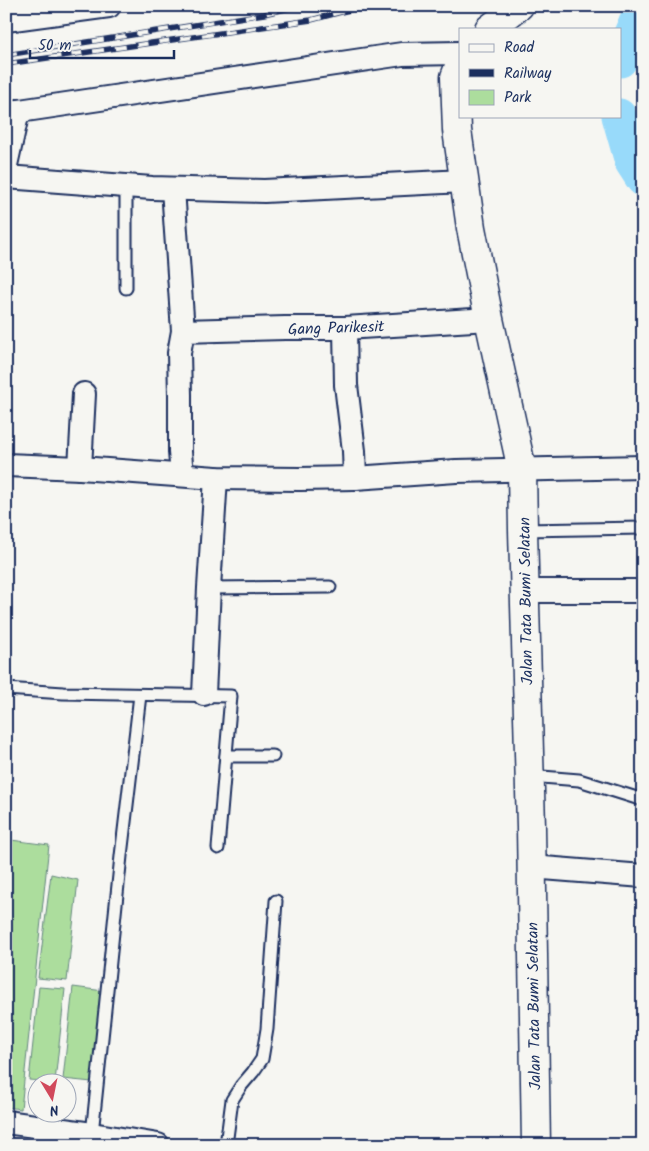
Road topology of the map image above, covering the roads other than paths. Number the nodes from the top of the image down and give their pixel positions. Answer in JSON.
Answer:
{"nodes":[{"id":1,"x":109,"y":6,"type":"edge"},
{"id":2,"x":519,"y":6,"type":"edge"},
{"id":3,"x":19,"y":14,"type":"edge"},
{"id":4,"x":490,"y":28,"type":"edge"},
{"id":5,"x":459,"y":53,"type":"edge"},
{"id":6,"x":459,"y":67,"type":"edge"},
{"id":7,"x":12,"y":112,"type":"edge"},
{"id":8,"x":6,"y":165,"type":"edge"},
{"id":9,"x":6,"y":177,"type":"edge"},
{"id":10,"x":464,"y":181,"type":"junction"},
{"id":11,"x":126,"y":186,"type":"junction"},
{"id":12,"x":173,"y":188,"type":"junction"},
{"id":13,"x":126,"y":288,"type":"dead end"},
{"id":14,"x":489,"y":319,"type":"junction"},
{"id":15,"x":345,"y":328,"type":"junction"},
{"id":16,"x":183,"y":331,"type":"junction"},
{"id":17,"x":84,"y":394,"type":"dead end"},
{"id":18,"x":6,"y":465,"type":"edge"},
{"id":19,"x":643,"y":467,"type":"edge"},
{"id":20,"x":80,"y":468,"type":"junction"},
{"id":21,"x":522,"y":470,"type":"junction"},
{"id":22,"x":182,"y":475,"type":"junction"},
{"id":23,"x":216,"y":478,"type":"junction"},
{"id":24,"x":355,"y":478,"type":"junction"},
{"id":25,"x":643,"y":528,"type":"edge"},
{"id":26,"x":523,"y":530,"type":"junction"},
{"id":27,"x":330,"y":587,"type":"dead end"},
{"id":28,"x":209,"y":588,"type":"junction"},
{"id":29,"x":525,"y":590,"type":"junction"},
{"id":30,"x":643,"y":591,"type":"edge"},
{"id":31,"x":6,"y":689,"type":"edge"},
{"id":32,"x":204,"y":694,"type":"junction"},
{"id":33,"x":140,"y":695,"type":"junction"},
{"id":34,"x":226,"y":756,"type":"junction"},
{"id":35,"x":273,"y":756,"type":"dead end"},
{"id":36,"x":530,"y":776,"type":"junction"},
{"id":37,"x":643,"y":800,"type":"edge"},
{"id":38,"x":218,"y":848,"type":"dead end"},
{"id":39,"x":531,"y":867,"type":"junction"},
{"id":40,"x":643,"y":876,"type":"edge"},
{"id":41,"x":276,"y":901,"type":"dead end"},
{"id":42,"x":6,"y":1122,"type":"edge"},
{"id":43,"x":92,"y":1134,"type":"junction"},
{"id":44,"x":158,"y":1145,"type":"edge"},
{"id":45,"x":226,"y":1145,"type":"edge"},
{"id":46,"x":536,"y":1145,"type":"edge"}],
"edges":[{"from":1,"to":3,"type":"street"},
{"from":2,"to":4,"type":"street"},
{"from":5,"to":7,"type":"street"},
{"from":6,"to":10,"type":"street","name":"Jalan Tata Bumi Selatan"},
{"from":7,"to":8,"type":"street"},
{"from":9,"to":11,"type":"street"},
{"from":10,"to":12,"type":"street"},
{"from":10,"to":14,"type":"street","name":"Jalan Tata Bumi Selatan"},
{"from":11,"to":12,"type":"street"},
{"from":11,"to":13,"type":"lane"},
{"from":12,"to":16,"type":"street"},
{"from":14,"to":15,"type":"street","name":"Gang Parikesit"},
{"from":14,"to":21,"type":"street","name":"Jalan Tata Bumi Selatan"},
{"from":15,"to":16,"type":"street","name":"Gang Parikesit"},
{"from":15,"to":24,"type":"street"},
{"from":16,"to":22,"type":"street"},
{"from":17,"to":20,"type":"street"},
{"from":18,"to":20,"type":"street"},
{"from":19,"to":21,"type":"street"},
{"from":20,"to":22,"type":"street"},
{"from":21,"to":24,"type":"street"},
{"from":21,"to":26,"type":"street","name":"Jalan Tata Bumi Selatan"},
{"from":22,"to":23,"type":"street"},
{"from":23,"to":24,"type":"street"},
{"from":23,"to":28,"type":"street"},
{"from":25,"to":26,"type":"lane"},
{"from":26,"to":29,"type":"street","name":"Jalan Tata Bumi Selatan"},
{"from":27,"to":28,"type":"lane"},
{"from":28,"to":32,"type":"street"},
{"from":29,"to":30,"type":"street"},
{"from":29,"to":36,"type":"street","name":"Jalan Tata Bumi Selatan"},
{"from":31,"to":33,"type":"lane"},
{"from":32,"to":33,"type":"lane"},
{"from":32,"to":34,"type":"lane"},
{"from":33,"to":43,"type":"lane"},
{"from":34,"to":35,"type":"lane"},
{"from":34,"to":38,"type":"lane"},
{"from":36,"to":37,"type":"lane"},
{"from":36,"to":39,"type":"street","name":"Jalan Tata Bumi Selatan"},
{"from":39,"to":40,"type":"street"},
{"from":39,"to":46,"type":"street","name":"Jalan Tata Bumi Selatan"},
{"from":41,"to":45,"type":"lane"},
{"from":42,"to":43,"type":"street"},
{"from":43,"to":44,"type":"street"}]}
